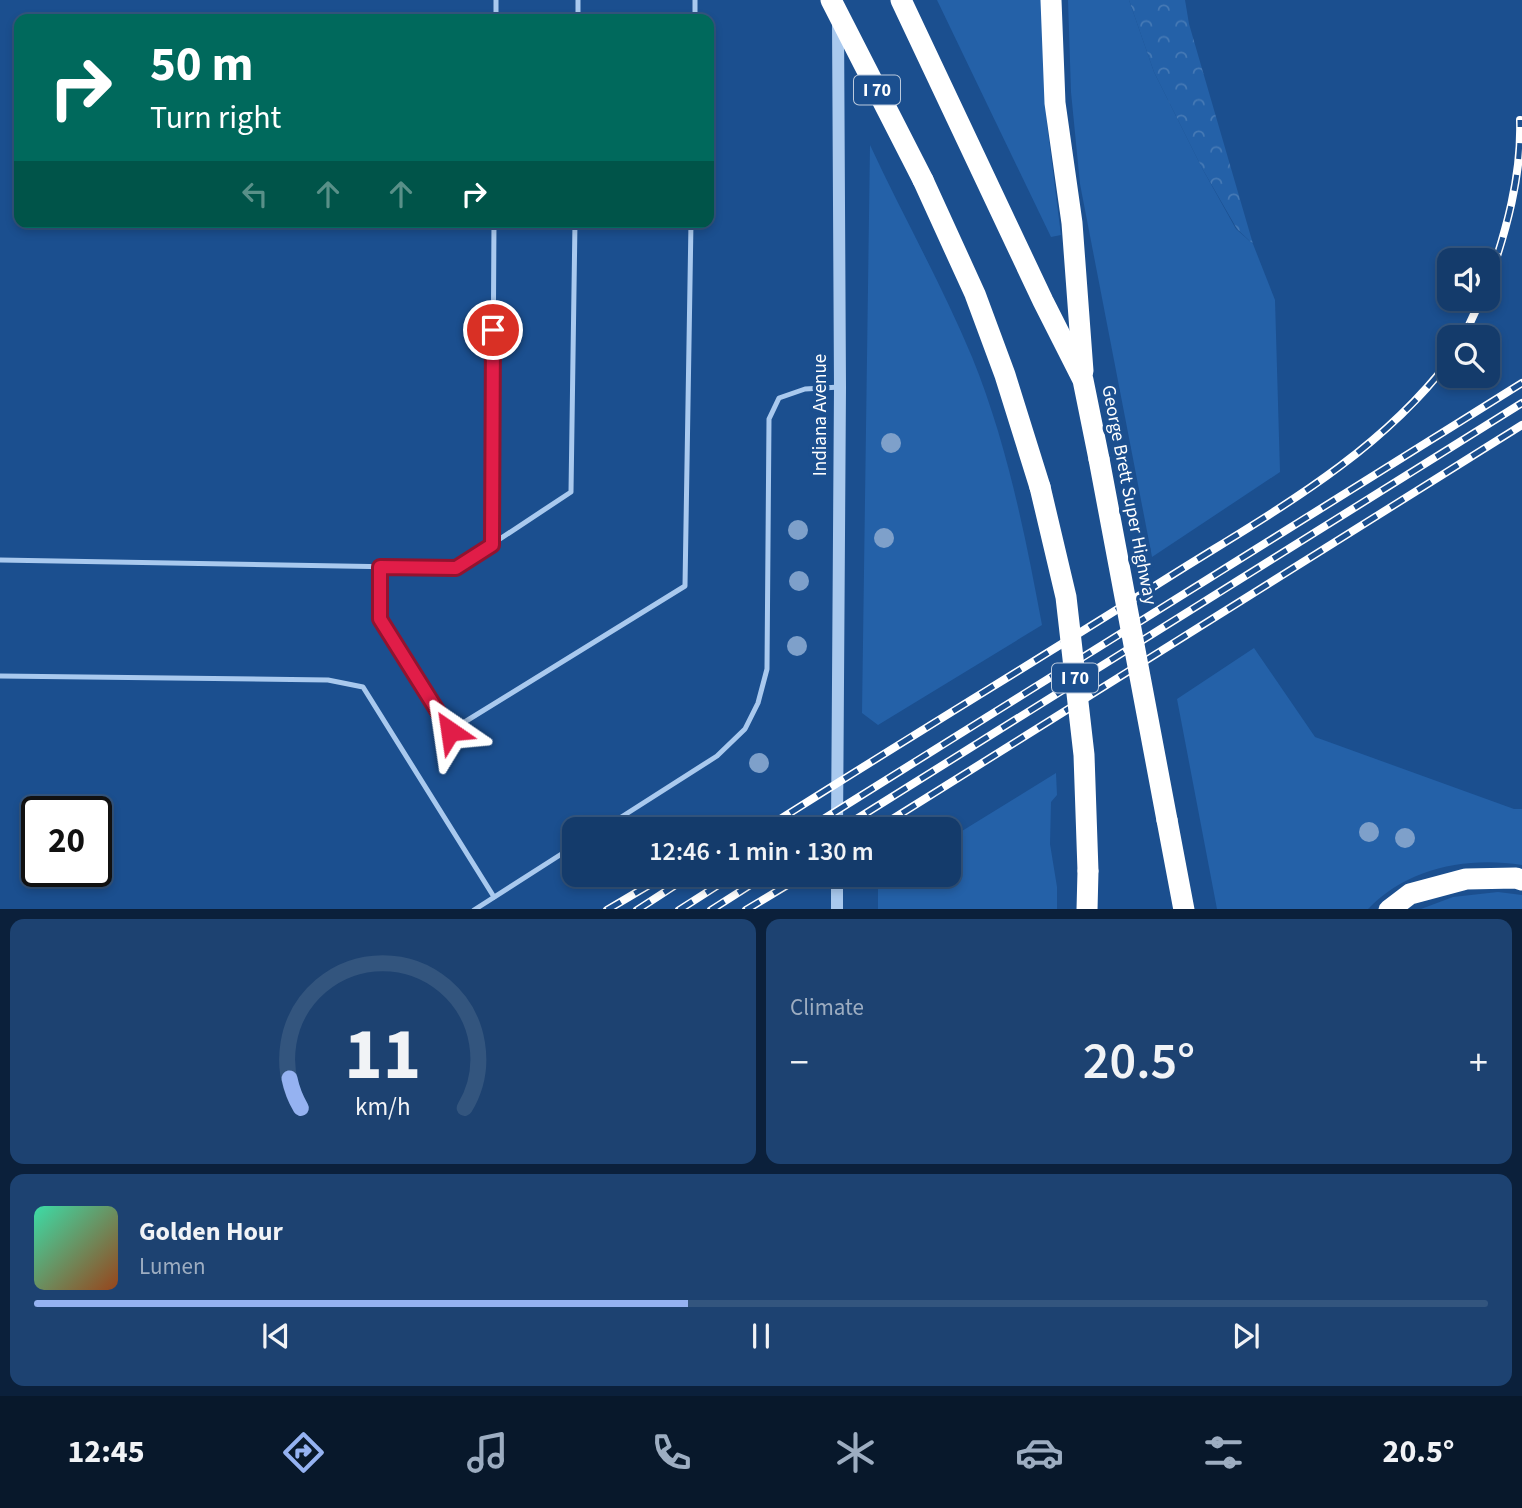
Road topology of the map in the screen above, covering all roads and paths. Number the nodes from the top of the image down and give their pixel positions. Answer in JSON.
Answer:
{"nodes":[{"id":1,"x":831,"y":0,"type":"edge"},
{"id":2,"x":838,"y":0,"type":"edge"},
{"id":3,"x":901,"y":0,"type":"edge"},
{"id":4,"x":1051,"y":0,"type":"edge"},
{"id":5,"x":494,"y":228,"type":"edge"},
{"id":6,"x":575,"y":228,"type":"edge"},
{"id":7,"x":691,"y":228,"type":"edge"},
{"id":8,"x":1083,"y":380,"type":"junction"},
{"id":9,"x":840,"y":387,"type":"junction"},
{"id":10,"x":492,"y":545,"type":"junction"},
{"id":11,"x":0,"y":560,"type":"edge"},
{"id":12,"x":380,"y":567,"type":"junction"},
{"id":13,"x":0,"y":676,"type":"edge"},
{"id":14,"x":621,"y":817,"type":"edge"},
{"id":15,"x":837,"y":817,"type":"edge"},
{"id":16,"x":562,"y":854,"type":"edge"},
{"id":17,"x":1522,"y":880,"type":"edge"},
{"id":18,"x":837,"y":887,"type":"edge"},
{"id":19,"x":494,"y":897,"type":"junction"},
{"id":20,"x":474,"y":909,"type":"edge"},
{"id":21,"x":837,"y":909,"type":"edge"},
{"id":22,"x":1087,"y":909,"type":"edge"},
{"id":23,"x":1184,"y":909,"type":"edge"},
{"id":24,"x":1389,"y":909,"type":"edge"}],
"edges":[{"from":1,"to":22,"type":"highway","number":"I 70","bridge":true},
{"from":2,"to":9,"type":"street","name":"Indiana Avenue"},
{"from":3,"to":8,"type":"highway","name":"George Brett Super Highway"},
{"from":4,"to":8,"type":"highway"},
{"from":5,"to":10,"type":"lane"},
{"from":6,"to":10,"type":"lane"},
{"from":7,"to":12,"type":"lane"},
{"from":8,"to":23,"type":"highway","name":"George Brett Super Highway","bridge":true},
{"from":9,"to":14,"type":"lane"},
{"from":9,"to":15,"type":"street","name":"Indiana Avenue"},
{"from":10,"to":12,"type":"lane"},
{"from":11,"to":12,"type":"lane"},
{"from":13,"to":19,"type":"lane"},
{"from":16,"to":19,"type":"lane"},
{"from":17,"to":24,"type":"highway"},
{"from":18,"to":21,"type":"street"},
{"from":19,"to":20,"type":"lane"}]}
